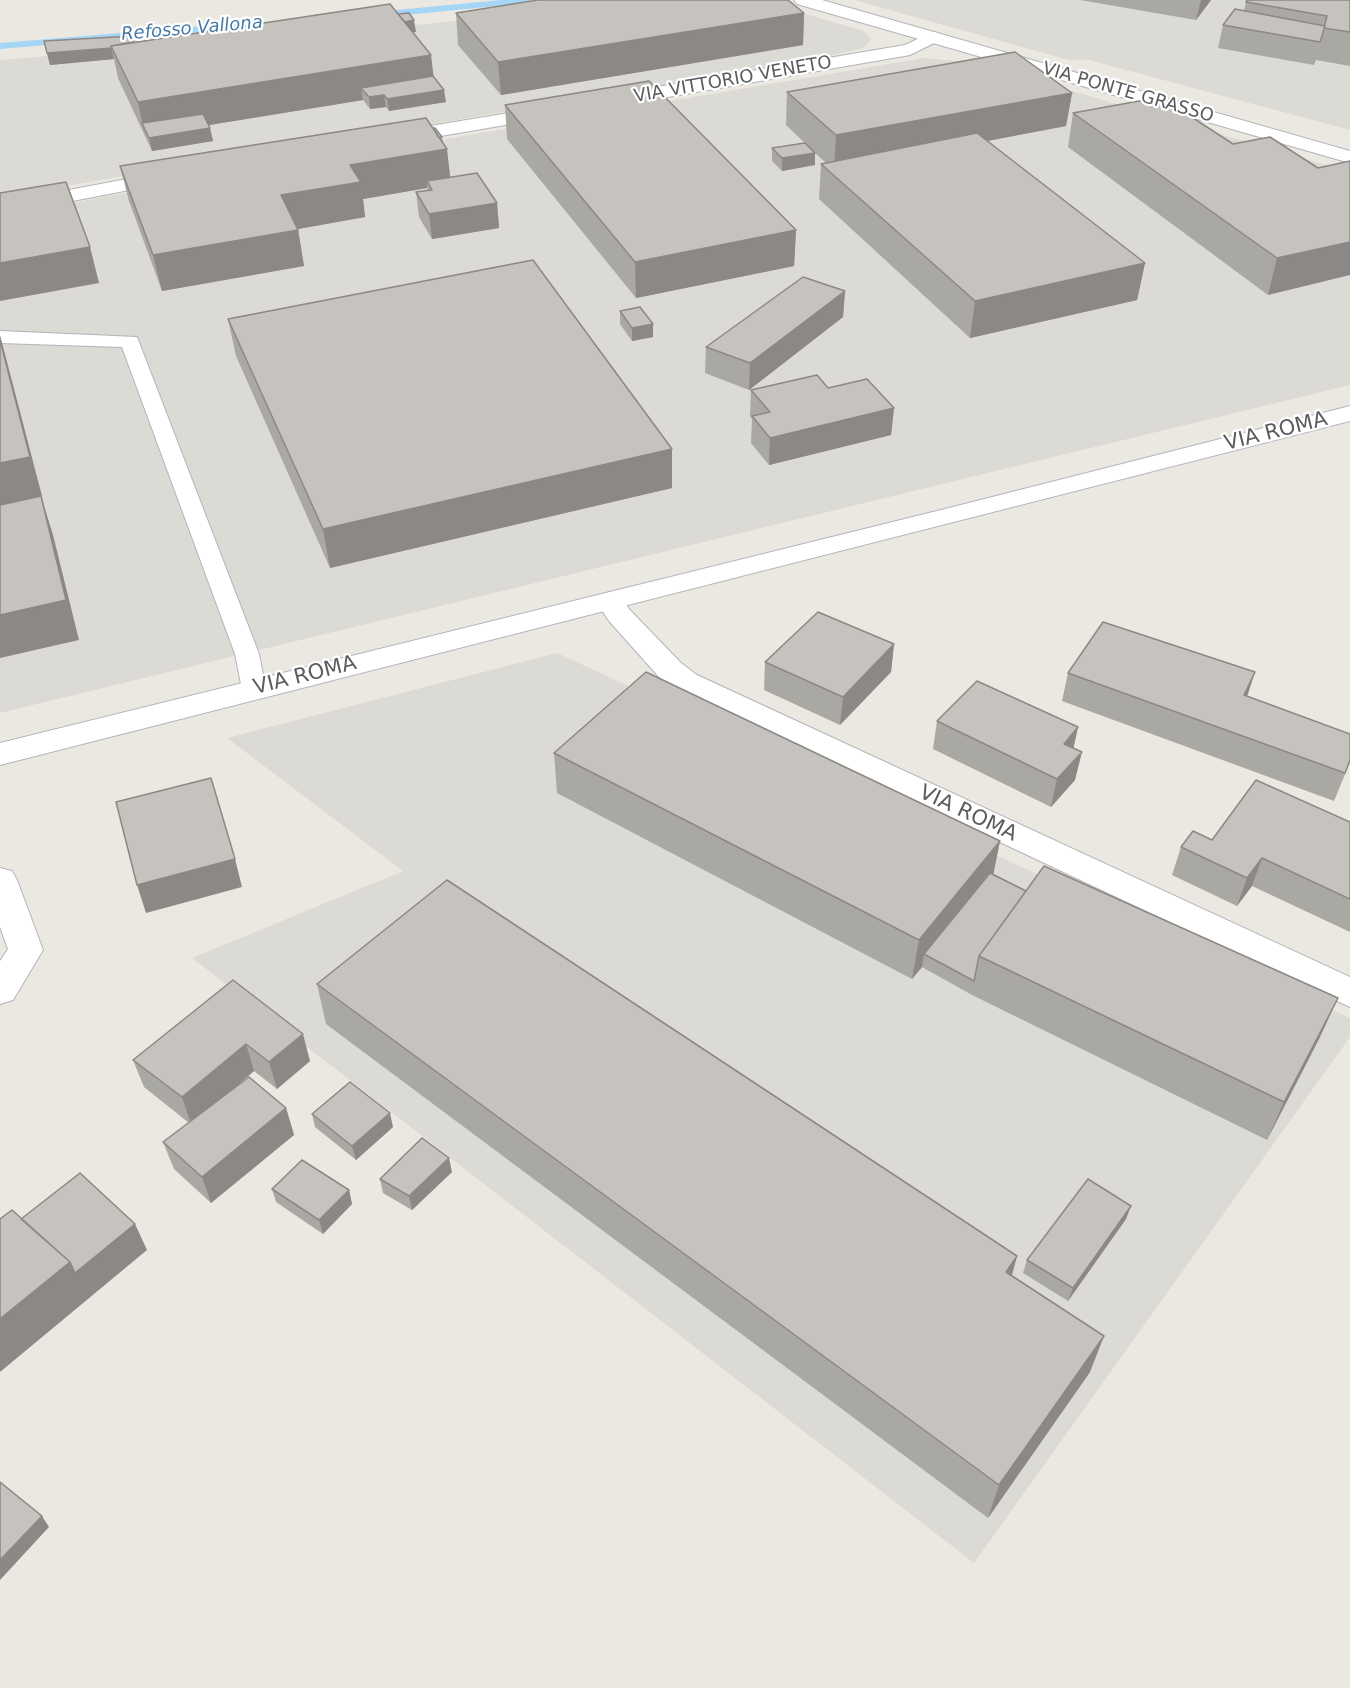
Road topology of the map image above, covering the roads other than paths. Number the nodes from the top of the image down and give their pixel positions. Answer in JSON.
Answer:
{"nodes":[{"id":1,"x":803,"y":0,"type":"edge"},
{"id":2,"x":932,"y":37,"type":"junction"},
{"id":3,"x":594,"y":104,"type":"edge"},
{"id":4,"x":571,"y":108,"type":"edge"},
{"id":5,"x":372,"y":142,"type":"edge"},
{"id":6,"x":1350,"y":157,"type":"edge"},
{"id":7,"x":185,"y":174,"type":"edge"},
{"id":8,"x":0,"y":209,"type":"edge"},
{"id":9,"x":0,"y":337,"type":"edge"},
{"id":10,"x":1350,"y":413,"type":"edge"},
{"id":11,"x":610,"y":602,"type":"junction"},
{"id":12,"x":254,"y":689,"type":"junction"},
{"id":13,"x":0,"y":754,"type":"edge"},
{"id":14,"x":0,"y":880,"type":"edge"},
{"id":15,"x":0,"y":990,"type":"edge"},
{"id":16,"x":1350,"y":993,"type":"edge"}],
"edges":[{"from":1,"to":2,"type":"street","name":"VIA PONTE GRASSO"},
{"from":2,"to":3,"type":"street","name":"VIA VITTORIO VENETO"},
{"from":2,"to":6,"type":"street","name":"VIA PONTE GRASSO"},
{"from":4,"to":5,"type":"street"},
{"from":7,"to":8,"type":"street"},
{"from":9,"to":12,"type":"lane"},
{"from":10,"to":11,"type":"street","name":"VIA ROMA"},
{"from":11,"to":12,"type":"street","name":"VIA ROMA"},
{"from":11,"to":16,"type":"street","name":"VIA ROMA"},
{"from":12,"to":13,"type":"street","name":"VIA ROMA"},
{"from":14,"to":15,"type":"street"}]}
